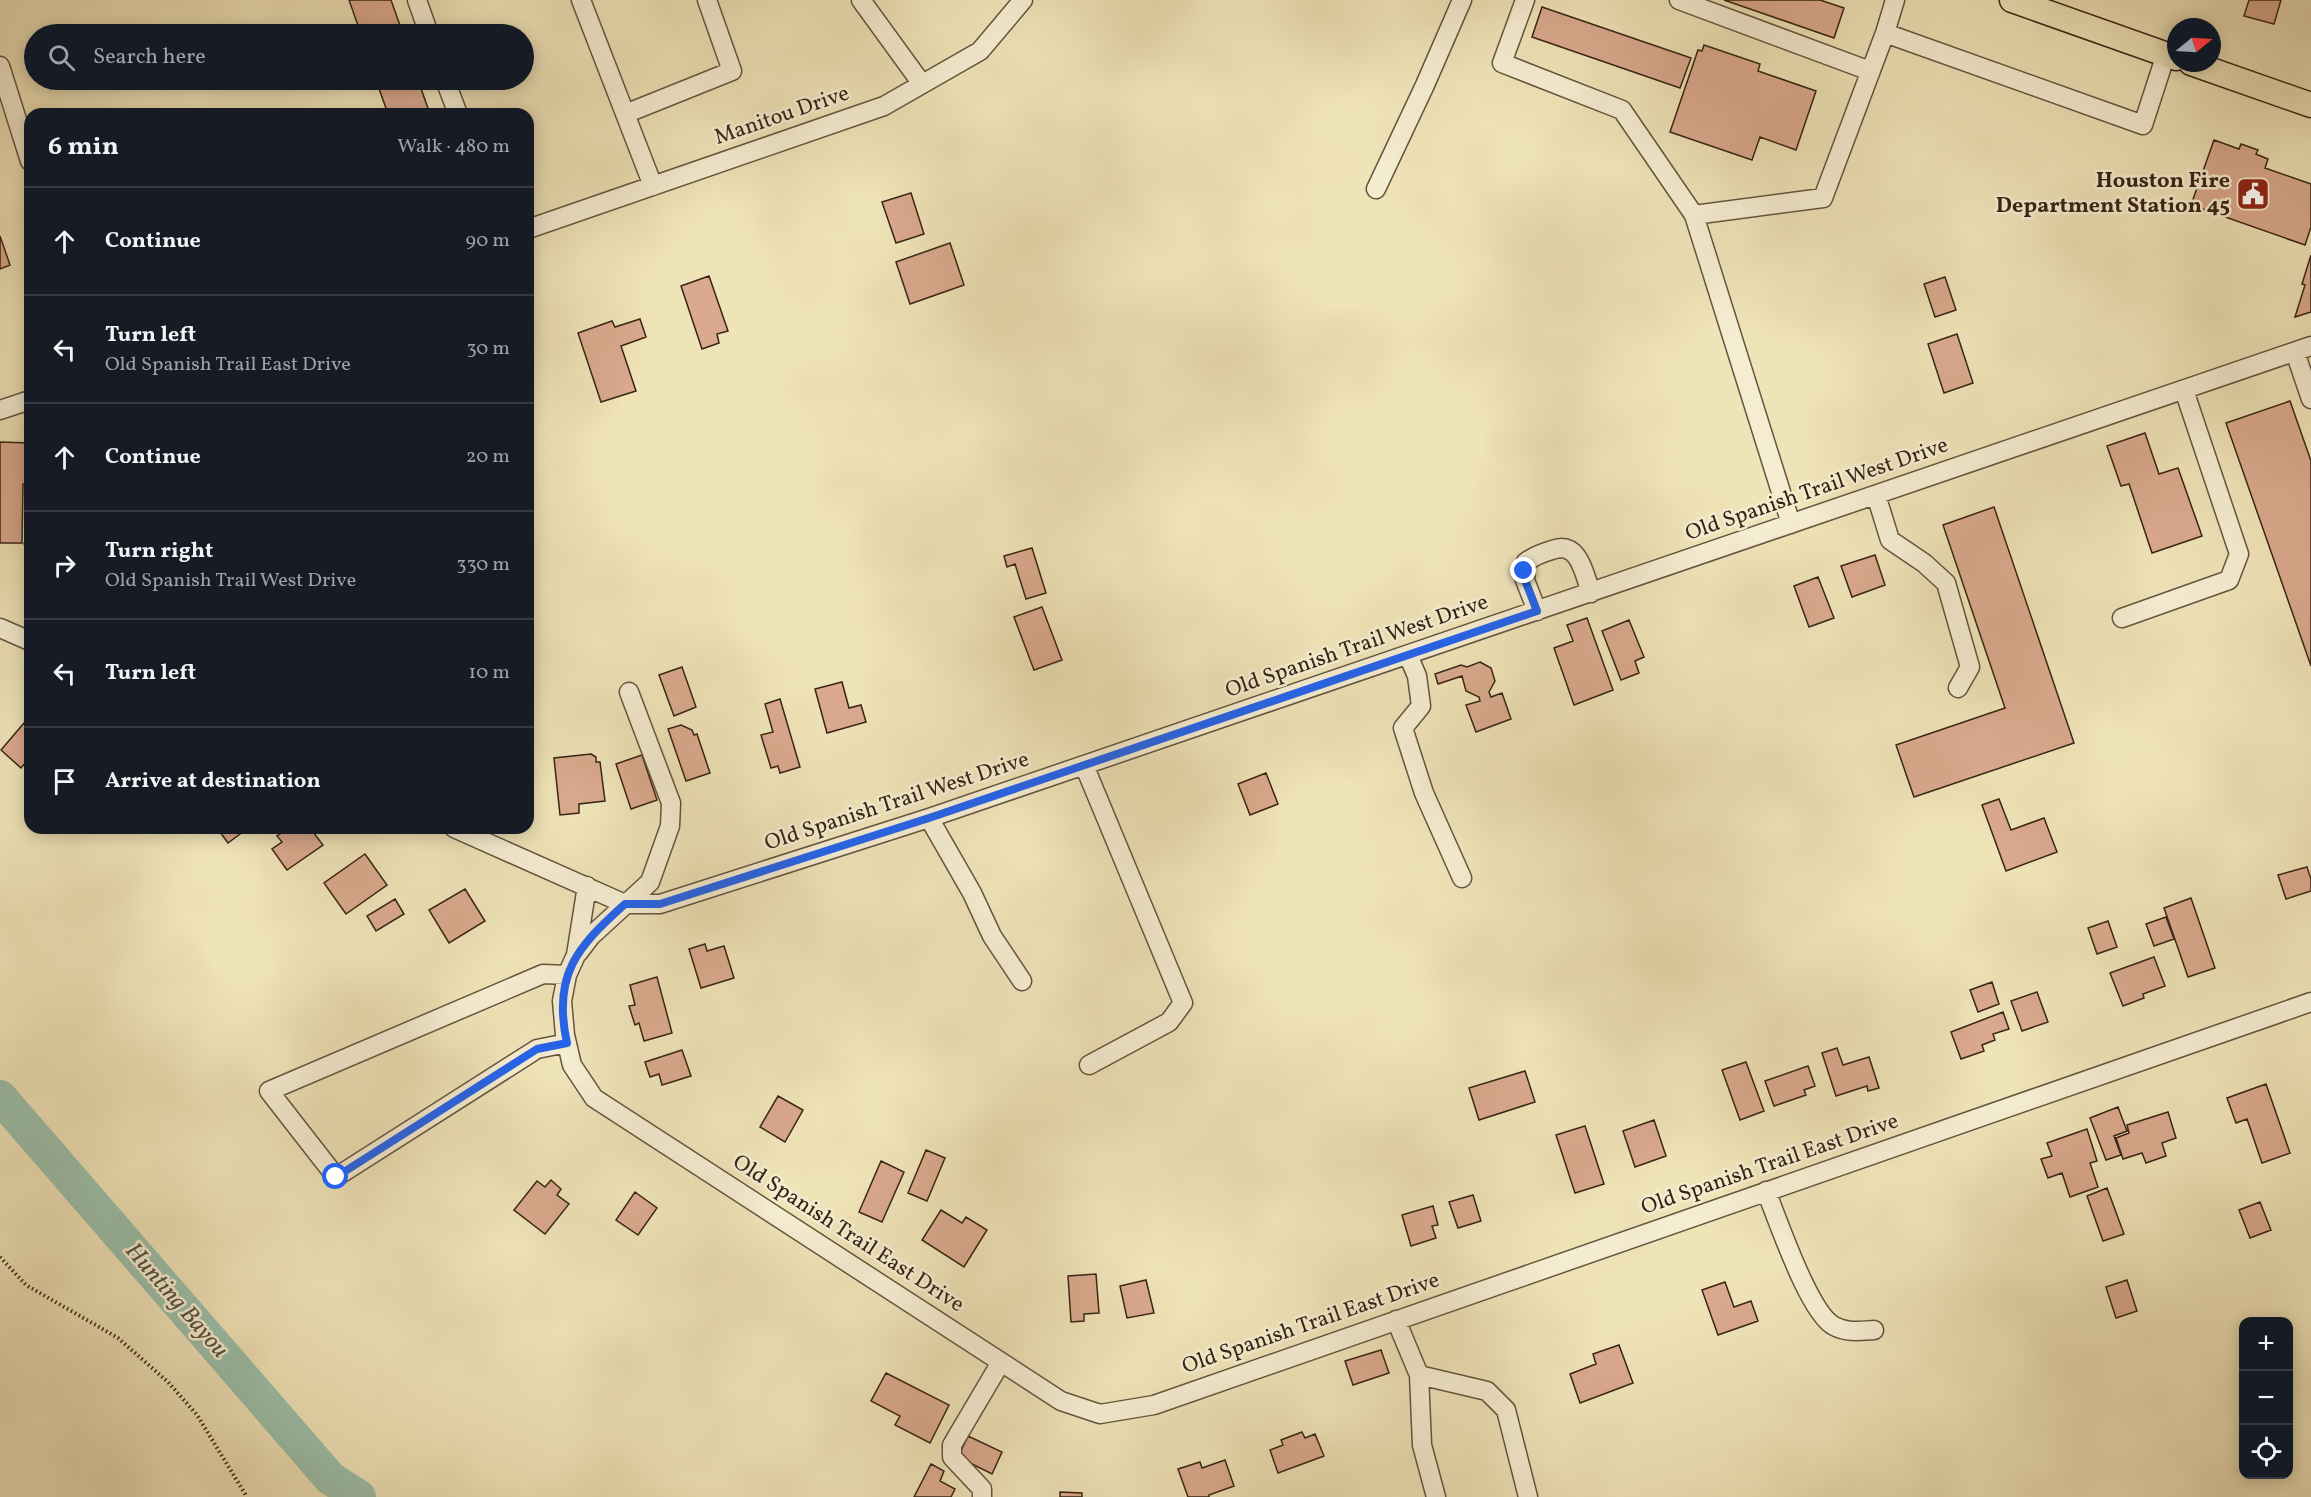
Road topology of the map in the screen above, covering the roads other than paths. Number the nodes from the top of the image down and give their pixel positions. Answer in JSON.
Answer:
{"nodes":[{"id":1,"x":417,"y":0,"type":"edge"},
{"id":2,"x":581,"y":0,"type":"edge"},
{"id":3,"x":707,"y":0,"type":"edge"},
{"id":4,"x":861,"y":0,"type":"edge"},
{"id":5,"x":1023,"y":0,"type":"edge"},
{"id":6,"x":1462,"y":0,"type":"edge"},
{"id":7,"x":1525,"y":0,"type":"edge"},
{"id":8,"x":1679,"y":0,"type":"edge"},
{"id":9,"x":1896,"y":0,"type":"edge"},
{"id":10,"x":2012,"y":0,"type":"edge"},
{"id":11,"x":2046,"y":5,"type":"edge"},
{"id":12,"x":425,"y":24,"type":"edge"},
{"id":13,"x":1885,"y":33,"type":"junction"},
{"id":14,"x":2167,"y":54,"type":"edge"},
{"id":15,"x":0,"y":66,"type":"edge"},
{"id":16,"x":2167,"y":66,"type":"edge"},
{"id":17,"x":1870,"y":71,"type":"junction"},
{"id":18,"x":2218,"y":72,"type":"edge"},
{"id":19,"x":922,"y":84,"type":"junction"},
{"id":20,"x":449,"y":90,"type":"edge"},
{"id":21,"x":2311,"y":105,"type":"edge"},
{"id":22,"x":456,"y":108,"type":"edge"},
{"id":23,"x":625,"y":114,"type":"junction"},
{"id":24,"x":24,"y":142,"type":"edge"},
{"id":25,"x":653,"y":186,"type":"junction"},
{"id":26,"x":1376,"y":189,"type":"dead end"},
{"id":27,"x":1694,"y":215,"type":"junction"},
{"id":28,"x":534,"y":227,"type":"edge"},
{"id":29,"x":2303,"y":349,"type":"edge"},
{"id":30,"x":2184,"y":390,"type":"junction"},
{"id":31,"x":2311,"y":399,"type":"edge"},
{"id":32,"x":24,"y":402,"type":"edge"},
{"id":33,"x":0,"y":410,"type":"edge"},
{"id":34,"x":1876,"y":495,"type":"junction"},
{"id":35,"x":1791,"y":524,"type":"junction"},
{"id":36,"x":1591,"y":592,"type":"junction"},
{"id":37,"x":1537,"y":611,"type":"junction"},
{"id":38,"x":2122,"y":618,"type":"dead end"},
{"id":39,"x":0,"y":628,"type":"edge"},
{"id":40,"x":24,"y":638,"type":"edge"},
{"id":41,"x":1408,"y":655,"type":"junction"},
{"id":42,"x":1958,"y":688,"type":"dead end"},
{"id":43,"x":629,"y":692,"type":"dead end"},
{"id":44,"x":1084,"y":765,"type":"junction"},
{"id":45,"x":929,"y":818,"type":"junction"},
{"id":46,"x":468,"y":834,"type":"edge"},
{"id":47,"x":1462,"y":878,"type":"dead end"},
{"id":48,"x":587,"y":886,"type":"junction"},
{"id":49,"x":625,"y":904,"type":"junction"},
{"id":50,"x":576,"y":955,"type":"junction"},
{"id":51,"x":567,"y":975,"type":"junction"},
{"id":52,"x":1022,"y":981,"type":"dead end"},
{"id":53,"x":2311,"y":1002,"type":"edge"},
{"id":54,"x":567,"y":1043,"type":"junction"},
{"id":55,"x":1089,"y":1065,"type":"dead end"},
{"id":56,"x":1766,"y":1191,"type":"junction"},
{"id":57,"x":1396,"y":1320,"type":"junction"},
{"id":58,"x":1874,"y":1330,"type":"dead end"},
{"id":59,"x":1001,"y":1362,"type":"junction"},
{"id":60,"x":1419,"y":1375,"type":"junction"},
{"id":61,"x":982,"y":1497,"type":"edge"},
{"id":62,"x":1436,"y":1497,"type":"edge"},
{"id":63,"x":1528,"y":1497,"type":"edge"}],
"edges":[{"from":1,"to":12,"type":"street"},
{"from":2,"to":23,"type":"street"},
{"from":3,"to":23,"type":"street"},
{"from":4,"to":19,"type":"street"},
{"from":5,"to":19,"type":"street","name":"Manitou Drive"},
{"from":6,"to":26,"type":"street"},
{"from":7,"to":27,"type":"street"},
{"from":8,"to":17,"type":"street"},
{"from":9,"to":13,"type":"street"},
{"from":10,"to":11,"type":"main road"},
{"from":11,"to":14,"type":"main road"},
{"from":13,"to":16,"type":"street"},
{"from":13,"to":17,"type":"street"},
{"from":15,"to":24,"type":"street"},
{"from":17,"to":27,"type":"street"},
{"from":18,"to":21,"type":"main road"},
{"from":19,"to":25,"type":"street","name":"Manitou Drive"},
{"from":20,"to":22,"type":"street"},
{"from":23,"to":25,"type":"street"},
{"from":25,"to":28,"type":"street","name":"Manitou Drive"},
{"from":27,"to":35,"type":"street"},
{"from":29,"to":30,"type":"street","name":"Old Spanish Trail West Drive"},
{"from":29,"to":31,"type":"street"},
{"from":30,"to":34,"type":"street","name":"Old Spanish Trail West Drive"},
{"from":30,"to":38,"type":"street"},
{"from":32,"to":33,"type":"street"},
{"from":34,"to":35,"type":"street","name":"Old Spanish Trail West Drive"},
{"from":34,"to":42,"type":"street"},
{"from":35,"to":36,"type":"street","name":"Old Spanish Trail West Drive"},
{"from":36,"to":37,"type":"street","name":"Old Spanish Trail West Drive"},
{"from":36,"to":37,"type":"street"},
{"from":37,"to":41,"type":"street","name":"Old Spanish Trail West Drive"},
{"from":39,"to":40,"type":"street"},
{"from":41,"to":44,"type":"street","name":"Old Spanish Trail West Drive"},
{"from":41,"to":47,"type":"street"},
{"from":43,"to":49,"type":"street"},
{"from":44,"to":45,"type":"street","name":"Old Spanish Trail West Drive"},
{"from":44,"to":55,"type":"street"},
{"from":45,"to":49,"type":"street","name":"Old Spanish Trail West Drive"},
{"from":45,"to":52,"type":"street"},
{"from":46,"to":48,"type":"street","name":"Old Spanish Trail West Drive"},
{"from":48,"to":49,"type":"street","name":"Old Spanish Trail West Drive"},
{"from":48,"to":50,"type":"street","name":"Old Spanish Trail East Drive"},
{"from":49,"to":50,"type":"street"},
{"from":50,"to":51,"type":"street","name":"Old Spanish Trail East Drive"},
{"from":51,"to":54,"type":"street","name":"Old Spanish Trail East Drive"},
{"from":51,"to":54,"type":"street"},
{"from":53,"to":56,"type":"street","name":"Old Spanish Trail East Drive"},
{"from":54,"to":59,"type":"street","name":"Old Spanish Trail East Drive"},
{"from":56,"to":57,"type":"street","name":"Old Spanish Trail East Drive"},
{"from":56,"to":58,"type":"street"},
{"from":57,"to":59,"type":"street","name":"Old Spanish Trail East Drive"},
{"from":57,"to":60,"type":"street"},
{"from":59,"to":61,"type":"street"},
{"from":60,"to":62,"type":"street"},
{"from":60,"to":63,"type":"street"}]}
